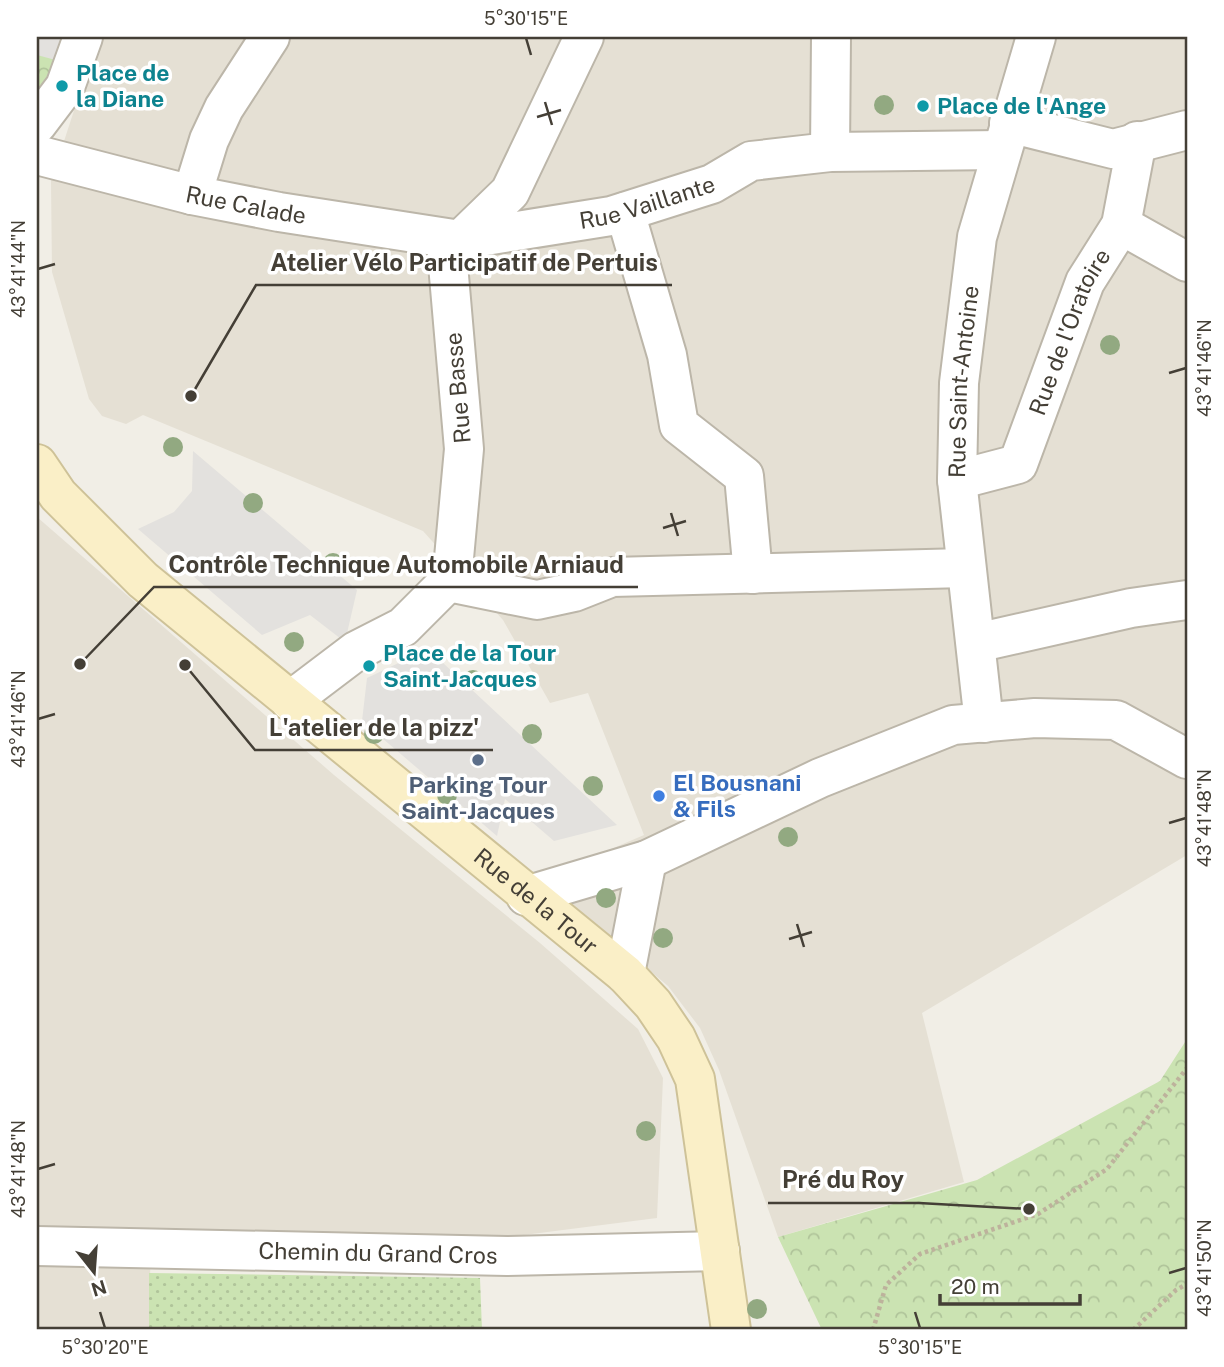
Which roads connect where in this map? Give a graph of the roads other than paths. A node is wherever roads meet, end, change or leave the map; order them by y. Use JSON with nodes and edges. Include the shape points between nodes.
{"nodes":[{"id":1,"x":83,"y":37,"type":"edge"},
{"id":2,"x":270,"y":37,"type":"edge"},
{"id":3,"x":584,"y":37,"type":"edge"},
{"id":4,"x":831,"y":37,"type":"edge"},
{"id":5,"x":1036,"y":37,"type":"edge"},
{"id":6,"x":37,"y":124,"type":"edge"},
{"id":7,"x":1187,"y":130,"type":"edge"},
{"id":8,"x":1005,"y":137,"type":"junction"},
{"id":9,"x":1137,"y":141,"type":"junction"},
{"id":10,"x":830,"y":152,"type":"junction"},
{"id":11,"x":37,"y":155,"type":"edge"},
{"id":12,"x":192,"y":195,"type":"junction"},
{"id":13,"x":625,"y":212,"type":"junction"},
{"id":14,"x":1121,"y":225,"type":"junction"},
{"id":15,"x":460,"y":240,"type":"junction"},
{"id":16,"x":1187,"y":262,"type":"edge"},
{"id":17,"x":37,"y":464,"type":"edge"},
{"id":18,"x":957,"y":480,"type":"junction"},
{"id":19,"x":965,"y":568,"type":"junction"},
{"id":20,"x":753,"y":574,"type":"junction"},
{"id":21,"x":448,"y":582,"type":"junction"},
{"id":22,"x":1187,"y":600,"type":"edge"},
{"id":23,"x":976,"y":643,"type":"junction"},
{"id":24,"x":290,"y":701,"type":"junction"},
{"id":25,"x":984,"y":723,"type":"junction"},
{"id":26,"x":1187,"y":759,"type":"edge"},
{"id":27,"x":647,"y":860,"type":"junction"},
{"id":28,"x":526,"y":896,"type":"junction"},
{"id":29,"x":625,"y":974,"type":"junction"},
{"id":30,"x":37,"y":1246,"type":"edge"},
{"id":31,"x":720,"y":1251,"type":"junction"},
{"id":32,"x":732,"y":1330,"type":"edge"}],
"edges":[{"from":1,"to":6,"type":"street","via":[[63,76],[65,87]]},
{"from":2,"to":12,"type":"street","via":[[224,108]]},
{"from":3,"to":15,"type":"street","via":[[510,192]]},
{"from":4,"to":10,"type":"street"},
{"from":5,"to":8,"type":"street","name":"Rue Saint-Antoine"},
{"from":7,"to":9,"type":"street","name":"Rue Vaillante"},
{"from":8,"to":9,"type":"street","name":"Rue Vaillante","via":[[1113,149]]},
{"from":8,"to":10,"type":"street","name":"Rue Vaillante"},
{"from":8,"to":18,"type":"street","name":"Rue Saint-Antoine","via":[[977,237],[959,383]]},
{"from":9,"to":14,"type":"street","name":"Rue de l'Oratoire"},
{"from":10,"to":13,"type":"street","name":"Rue Vaillante","via":[[751,161],[712,184]]},
{"from":11,"to":12,"type":"street","name":"Rue Calade"},
{"from":12,"to":15,"type":"street","name":"Rue Calade"},
{"from":13,"to":15,"type":"street","name":"Rue Vaillante"},
{"from":13,"to":20,"type":"street","via":[[667,355],[679,425],[744,476]]},
{"from":14,"to":16,"type":"street"},
{"from":14,"to":18,"type":"street","name":"Rue de l'Oratoire","via":[[1084,282],[1018,464]]},
{"from":15,"to":21,"type":"street","name":"Rue Basse","via":[[447,253],[464,449]]},
{"from":17,"to":24,"type":"street","name":"Rue de la Tour","via":[[58,495],[143,580]]},
{"from":18,"to":19,"type":"street","name":"Rue Saint-Antoine"},
{"from":19,"to":20,"type":"street"},
{"from":19,"to":23,"type":"street","name":"Rue Saint-Antoine"},
{"from":20,"to":21,"type":"street","via":[[612,578],[537,600]]},
{"from":21,"to":24,"type":"street","via":[[403,627],[356,651]]},
{"from":22,"to":23,"type":"street"},
{"from":23,"to":25,"type":"street","name":"Rue Saint-Antoine"},
{"from":24,"to":28,"type":"street","name":"Rue de la Tour"},
{"from":25,"to":26,"type":"street","via":[[1035,718],[1116,720]]},
{"from":25,"to":27,"type":"street","via":[[953,725],[820,778]]},
{"from":27,"to":28,"type":"street"},
{"from":27,"to":29,"type":"street"},
{"from":28,"to":29,"type":"street","name":"Rue de la Tour"},
{"from":29,"to":31,"type":"street","name":"Rue de la Tour","via":[[676,1038],[695,1079]]},
{"from":30,"to":31,"type":"street","name":"Chemin du Grand Cros","via":[[507,1256]]},
{"from":31,"to":32,"type":"street","name":"Rue de la Tour"}]}
